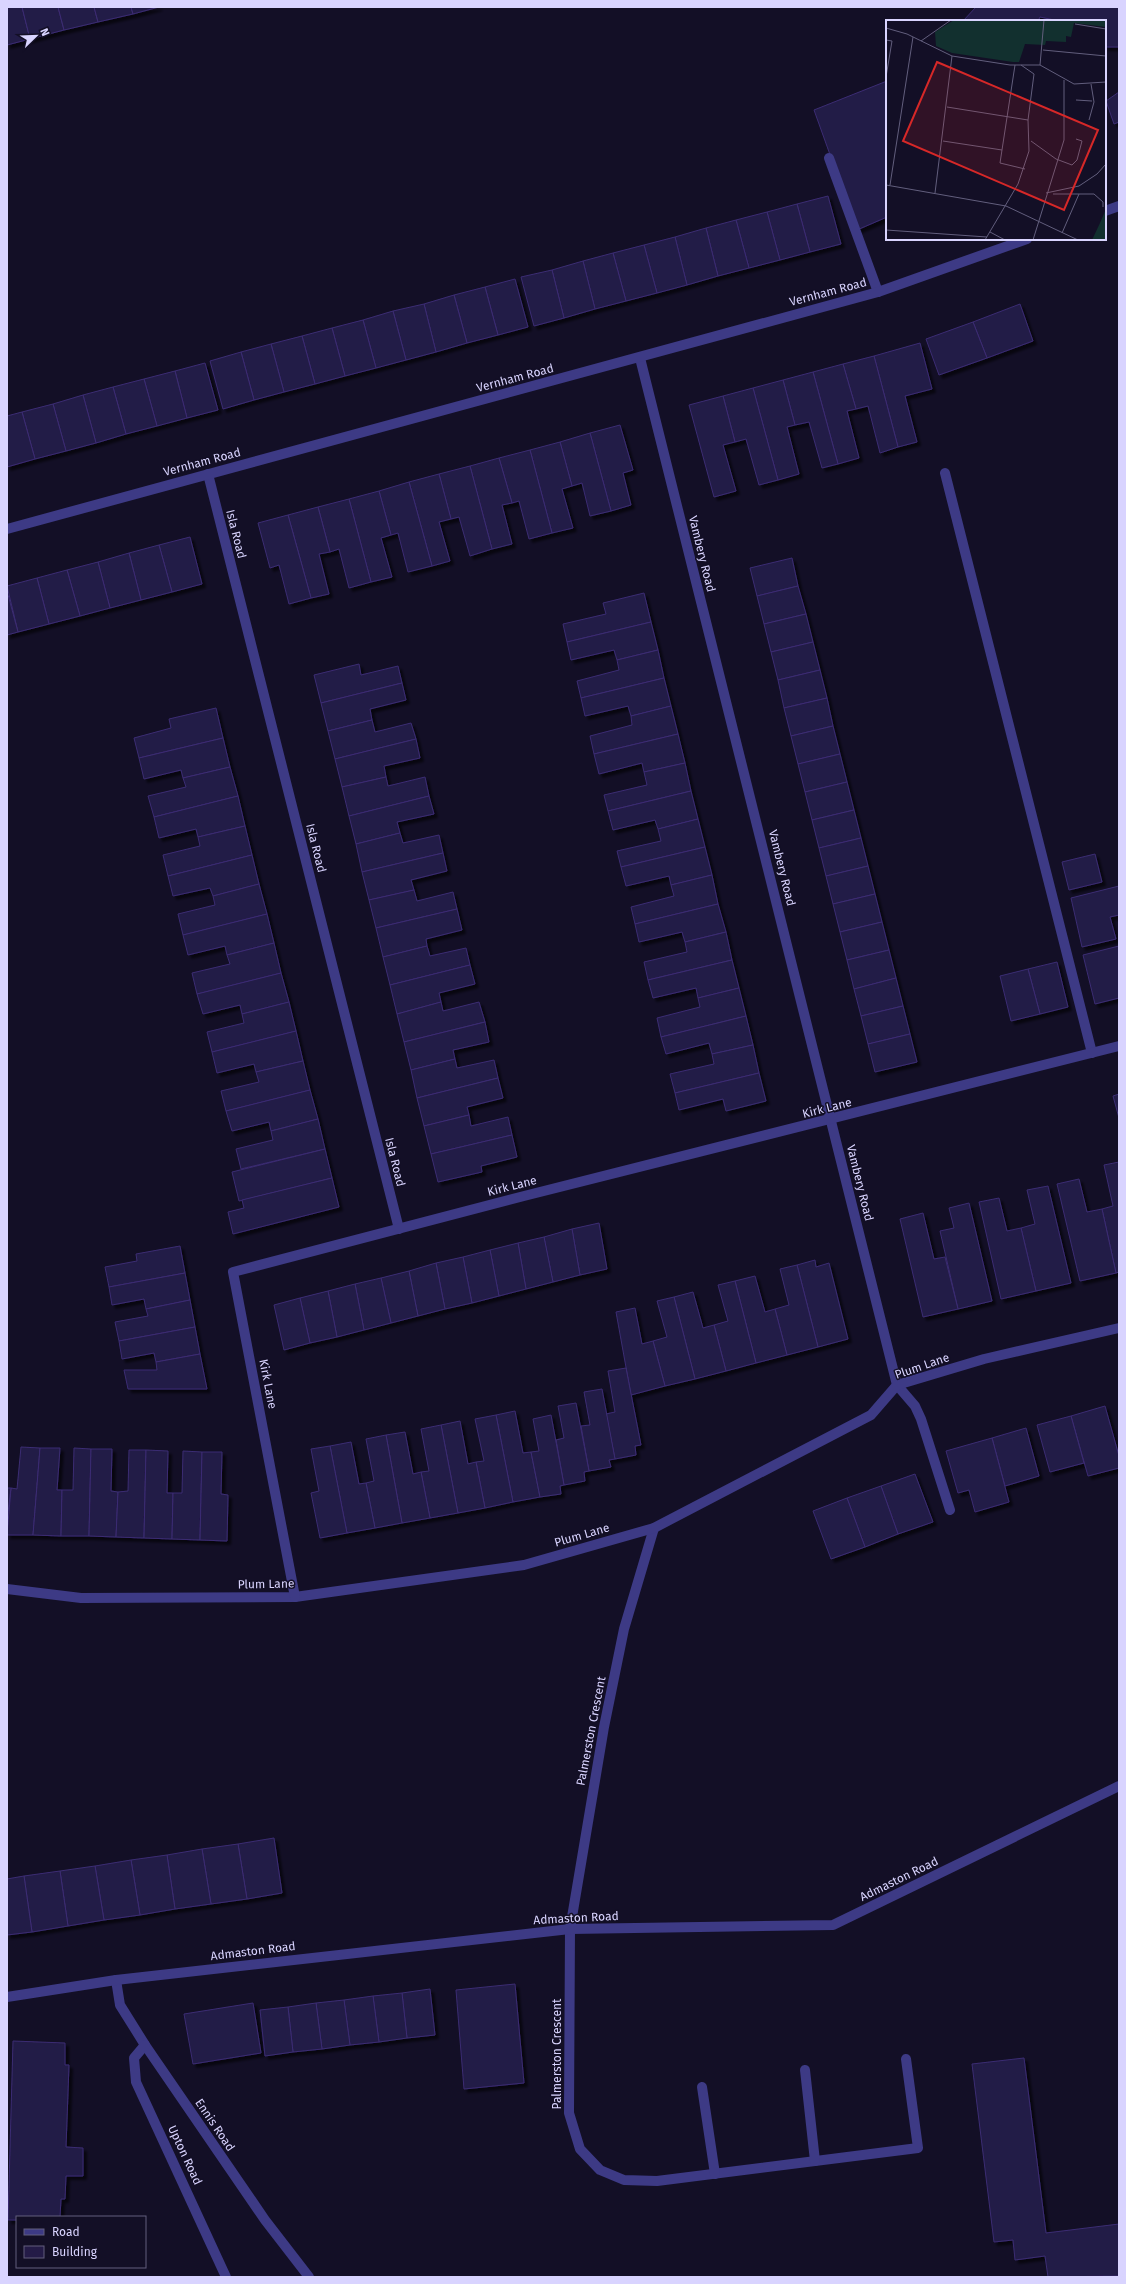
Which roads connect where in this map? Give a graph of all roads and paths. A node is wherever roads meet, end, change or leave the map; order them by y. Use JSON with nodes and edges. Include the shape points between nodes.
{"nodes":[{"id":1,"x":829,"y":158,"type":"dead end"},
{"id":2,"x":1119,"y":206,"type":"edge"},
{"id":3,"x":1106,"y":211,"type":"edge"},
{"id":4,"x":1024,"y":240,"type":"edge"},
{"id":5,"x":878,"y":292,"type":"junction"},
{"id":6,"x":640,"y":358,"type":"junction"},
{"id":7,"x":945,"y":473,"type":"dead end"},
{"id":8,"x":208,"y":474,"type":"junction"},
{"id":9,"x":7,"y":529,"type":"edge"},
{"id":10,"x":1119,"y":1046,"type":"edge"},
{"id":11,"x":1092,"y":1053,"type":"junction"},
{"id":12,"x":831,"y":1120,"type":"junction"},
{"id":13,"x":399,"y":1229,"type":"junction"},
{"id":14,"x":1119,"y":1328,"type":"edge"},
{"id":15,"x":897,"y":1386,"type":"junction"},
{"id":16,"x":950,"y":1510,"type":"dead end"},
{"id":17,"x":654,"y":1528,"type":"junction"},
{"id":18,"x":7,"y":1589,"type":"edge"},
{"id":19,"x":295,"y":1597,"type":"junction"},
{"id":20,"x":1119,"y":1786,"type":"edge"},
{"id":21,"x":570,"y":1929,"type":"junction"},
{"id":22,"x":116,"y":1980,"type":"junction"},
{"id":23,"x":7,"y":1997,"type":"edge"},
{"id":24,"x":145,"y":2045,"type":"junction"},
{"id":25,"x":906,"y":2059,"type":"dead end"},
{"id":26,"x":805,"y":2070,"type":"dead end"},
{"id":27,"x":702,"y":2087,"type":"dead end"},
{"id":28,"x":815,"y":2161,"type":"junction"},
{"id":29,"x":715,"y":2174,"type":"junction"},
{"id":30,"x":226,"y":2277,"type":"edge"},
{"id":31,"x":309,"y":2277,"type":"edge"}],
"edges":[{"from":1,"to":5,"type":"street"},
{"from":2,"to":3,"type":"street"},
{"from":4,"to":5,"type":"street","name":"Vernham Road"},
{"from":5,"to":6,"type":"street","name":"Vernham Road"},
{"from":6,"to":8,"type":"street","name":"Vernham Road"},
{"from":6,"to":12,"type":"street","name":"Vambery Road"},
{"from":7,"to":11,"type":"street"},
{"from":8,"to":9,"type":"street","name":"Vernham Road"},
{"from":8,"to":13,"type":"street","name":"Isla Road"},
{"from":10,"to":11,"type":"street","name":"Kirk Lane"},
{"from":11,"to":12,"type":"street","name":"Kirk Lane"},
{"from":12,"to":13,"type":"street","name":"Kirk Lane"},
{"from":12,"to":15,"type":"street","name":"Vambery Road"},
{"from":13,"to":19,"type":"street","name":"Kirk Lane","via":[[233,1272]]},
{"from":14,"to":15,"type":"street","name":"Plum Lane","via":[[984,1359]]},
{"from":15,"to":16,"type":"street","via":[[915,1406],[921,1419]]},
{"from":15,"to":17,"type":"street","name":"Plum Lane","via":[[870,1415]]},
{"from":17,"to":19,"type":"street","name":"Plum Lane","via":[[524,1565]]},
{"from":17,"to":21,"type":"street","name":"Palmerston Crescent","via":[[624,1629],[604,1728]]},
{"from":18,"to":19,"type":"street","name":"Plum Lane","via":[[81,1598]]},
{"from":20,"to":21,"type":"street","name":"Admaston Road","via":[[833,1925]]},
{"from":21,"to":22,"type":"street","name":"Admaston Road"},
{"from":21,"to":29,"type":"street","name":"Palmerston Crescent","via":[[569,2113],[580,2148],[600,2170],[624,2180],[657,2181]]},
{"from":22,"to":23,"type":"street","name":"Admaston Road"},
{"from":22,"to":24,"type":"street","name":"Ennis Road","via":[[120,2006]]},
{"from":24,"to":30,"type":"street","name":"Upton Road","via":[[134,2058],[136,2082]]},
{"from":24,"to":31,"type":"street","name":"Ennis Road","via":[[265,2220]]},
{"from":25,"to":28,"type":"street","name":"Palmerston Crescent","via":[[918,2148]]},
{"from":26,"to":28,"type":"street"},
{"from":27,"to":29,"type":"street"},
{"from":28,"to":29,"type":"street","name":"Palmerston Crescent"}]}
